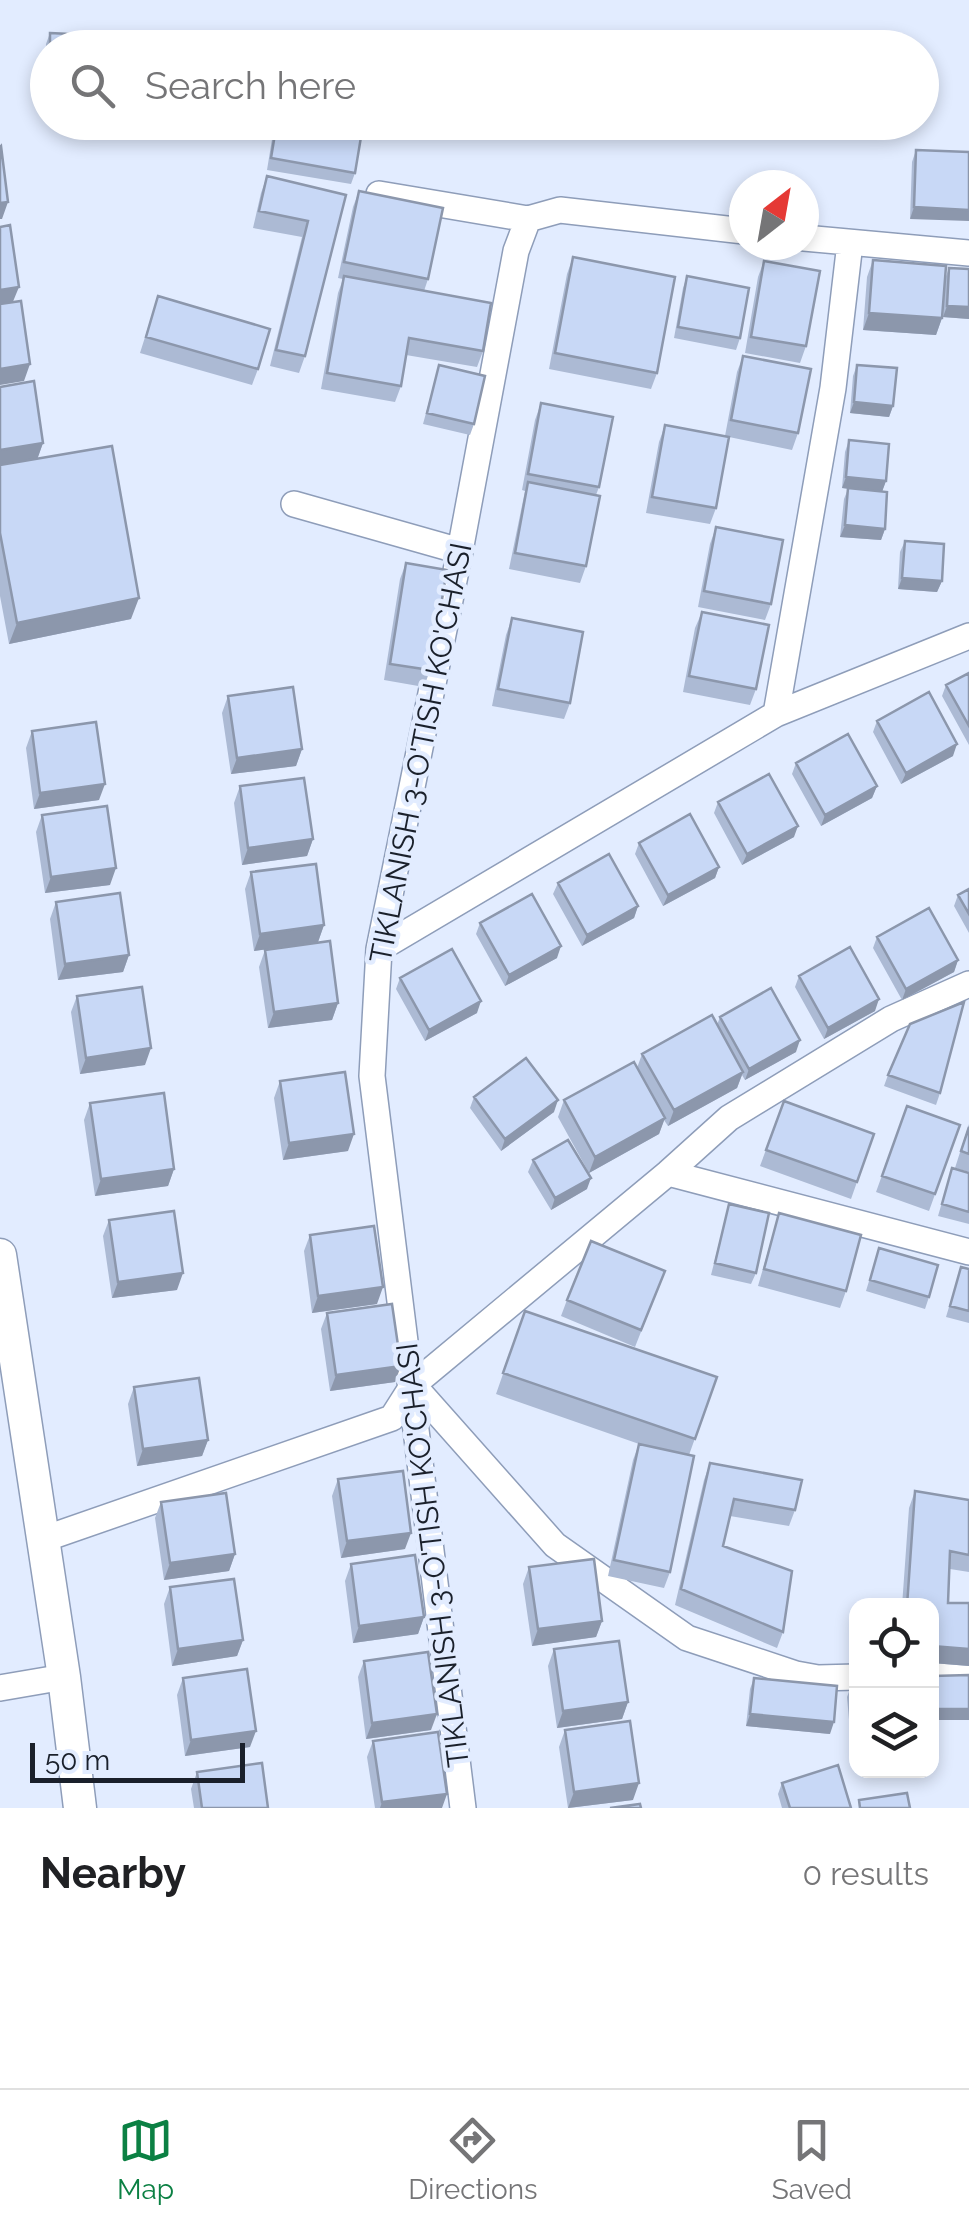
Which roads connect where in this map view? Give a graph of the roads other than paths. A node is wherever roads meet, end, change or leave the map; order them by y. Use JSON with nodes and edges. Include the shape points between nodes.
{"nodes":[{"id":1,"x":379,"y":194,"type":"edge"},
{"id":2,"x":528,"y":219,"type":"junction"},
{"id":3,"x":729,"y":229,"type":"edge"},
{"id":4,"x":819,"y":240,"type":"edge"},
{"id":5,"x":850,"y":243,"type":"junction"},
{"id":6,"x":969,"y":253,"type":"edge"},
{"id":7,"x":294,"y":504,"type":"dead end"},
{"id":8,"x":460,"y":551,"type":"junction"},
{"id":9,"x":969,"y":636,"type":"edge"},
{"id":10,"x":776,"y":714,"type":"junction"},
{"id":11,"x":380,"y":949,"type":"junction"},
{"id":12,"x":969,"y":984,"type":"edge"},
{"id":13,"x":668,"y":1173,"type":"junction"},
{"id":14,"x":969,"y":1252,"type":"edge"},
{"id":15,"x":0,"y":1254,"type":"edge"},
{"id":16,"x":413,"y":1386,"type":"junction"},
{"id":17,"x":44,"y":1539,"type":"junction"},
{"id":18,"x":939,"y":1670,"type":"edge"},
{"id":19,"x":969,"y":1670,"type":"edge"},
{"id":20,"x":64,"y":1677,"type":"junction"},
{"id":21,"x":849,"y":1677,"type":"edge"},
{"id":22,"x":0,"y":1688,"type":"edge"},
{"id":23,"x":80,"y":1808,"type":"edge"},
{"id":24,"x":463,"y":1808,"type":"edge"}],
"edges":[{"from":1,"to":2,"type":"street"},
{"from":2,"to":3,"type":"street","via":[[560,210]]},
{"from":2,"to":8,"type":"street","name":"TIKLANISH 3-O'TISH KO'CHASI","via":[[516,251]]},
{"from":4,"to":5,"type":"street"},
{"from":5,"to":6,"type":"street"},
{"from":5,"to":10,"type":"street","via":[[833,388]]},
{"from":7,"to":8,"type":"street"},
{"from":8,"to":11,"type":"street","name":"TIKLANISH 3-O'TISH KO'CHASI"},
{"from":9,"to":10,"type":"street"},
{"from":10,"to":11,"type":"street"},
{"from":11,"to":16,"type":"street","name":"TIKLANISH 3-O'TISH KO'CHASI","via":[[372,1076]]},
{"from":12,"to":13,"type":"street","via":[[891,1019],[729,1118]]},
{"from":13,"to":14,"type":"street"},
{"from":13,"to":16,"type":"street"},
{"from":15,"to":17,"type":"street"},
{"from":16,"to":17,"type":"street","via":[[392,1418]]},
{"from":16,"to":21,"type":"street","via":[[555,1546],[687,1638],[796,1674]]},
{"from":16,"to":24,"type":"street","name":"TIKLANISH 3-O'TISH KO'CHASI"},
{"from":17,"to":20,"type":"street"},
{"from":18,"to":19,"type":"street"},
{"from":20,"to":22,"type":"street"},
{"from":20,"to":23,"type":"street"}]}
